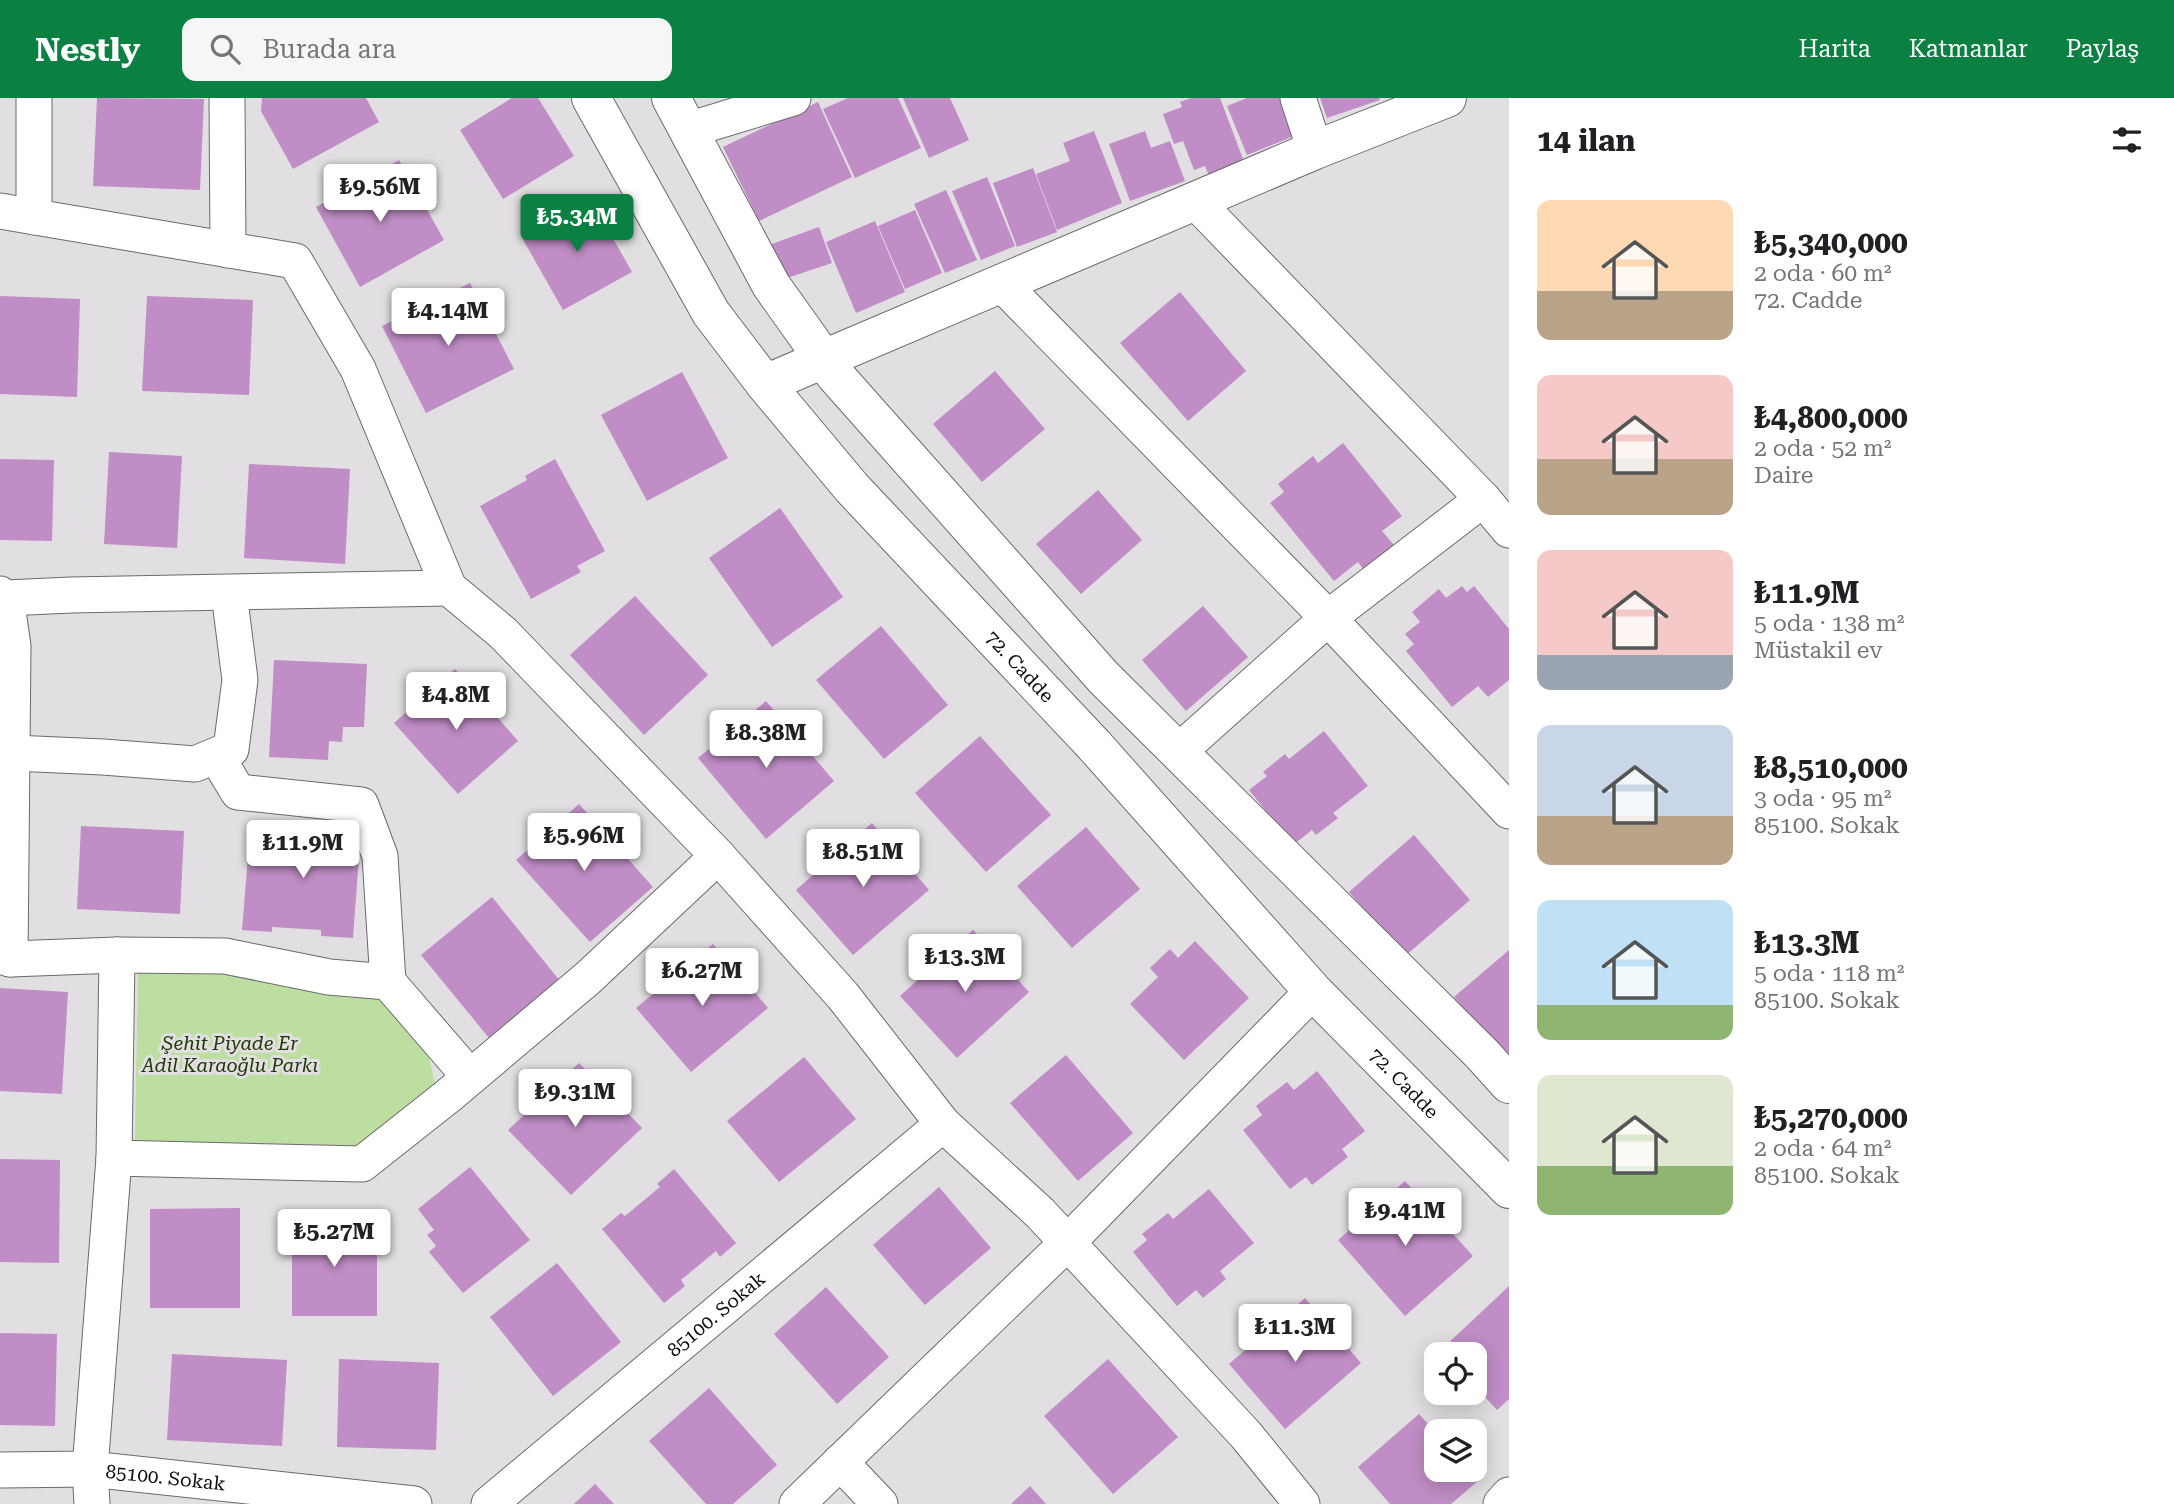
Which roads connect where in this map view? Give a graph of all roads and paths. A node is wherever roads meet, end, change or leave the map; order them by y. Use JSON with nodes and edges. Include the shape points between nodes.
{"nodes":[{"id":1,"x":34,"y":98,"type":"edge"},
{"id":2,"x":227,"y":98,"type":"edge"},
{"id":3,"x":591,"y":98,"type":"edge"},
{"id":4,"x":793,"y":98,"type":"edge"},
{"id":5,"x":1298,"y":98,"type":"edge"},
{"id":6,"x":1447,"y":98,"type":"edge"},
{"id":7,"x":679,"y":114,"type":"edge"},
{"id":8,"x":1315,"y":150,"type":"junction"},
{"id":9,"x":1195,"y":201,"type":"junction"},
{"id":10,"x":0,"y":211,"type":"edge"},
{"id":11,"x":34,"y":217,"type":"junction"},
{"id":12,"x":228,"y":250,"type":"junction"},
{"id":13,"x":1002,"y":284,"type":"junction"},
{"id":14,"x":824,"y":359,"type":"junction"},
{"id":15,"x":765,"y":384,"type":"junction"},
{"id":16,"x":1483,"y":499,"type":"junction"},
{"id":17,"x":1509,"y":530,"type":"edge"},
{"id":18,"x":449,"y":589,"type":"junction"},
{"id":19,"x":229,"y":593,"type":"junction"},
{"id":20,"x":3,"y":596,"type":"edge"},
{"id":21,"x":1328,"y":618,"type":"junction"},
{"id":22,"x":1178,"y":752,"type":"junction"},
{"id":23,"x":13,"y":753,"type":"junction"},
{"id":24,"x":216,"y":757,"type":"junction"},
{"id":25,"x":1509,"y":811,"type":"edge"},
{"id":26,"x":718,"y":856,"type":"junction"},
{"id":27,"x":117,"y":955,"type":"junction"},
{"id":28,"x":5,"y":958,"type":"edge"},
{"id":29,"x":388,"y":982,"type":"junction"},
{"id":30,"x":1313,"y":990,"type":"junction"},
{"id":31,"x":470,"y":1077,"type":"junction"},
{"id":32,"x":1509,"y":1084,"type":"edge"},
{"id":33,"x":943,"y":1124,"type":"junction"},
{"id":34,"x":114,"y":1158,"type":"junction"},
{"id":35,"x":1509,"y":1189,"type":"edge"},
{"id":36,"x":1067,"y":1243,"type":"junction"},
{"id":37,"x":840,"y":1462,"type":"junction"},
{"id":38,"x":90,"y":1469,"type":"junction"},
{"id":39,"x":0,"y":1470,"type":"edge"},
{"id":40,"x":1509,"y":1495,"type":"edge"},
{"id":41,"x":92,"y":1504,"type":"edge"},
{"id":42,"x":414,"y":1504,"type":"edge"},
{"id":43,"x":489,"y":1504,"type":"edge"},
{"id":44,"x":797,"y":1504,"type":"edge"},
{"id":45,"x":880,"y":1504,"type":"edge"},
{"id":46,"x":1302,"y":1504,"type":"edge"},
{"id":47,"x":1501,"y":1504,"type":"edge"}],
"edges":[{"from":1,"to":11,"type":"street"},
{"from":2,"to":12,"type":"street"},
{"from":3,"to":15,"type":"main road","name":"72. Cadde","via":[[711,313]]},
{"from":4,"to":7,"type":"street"},
{"from":5,"to":8,"type":"street"},
{"from":6,"to":8,"type":"main road"},
{"from":7,"to":14,"type":"main road","via":[[771,285]]},
{"from":8,"to":9,"type":"main road"},
{"from":9,"to":13,"type":"main road"},
{"from":9,"to":16,"type":"street"},
{"from":10,"to":11,"type":"street"},
{"from":11,"to":12,"type":"street"},
{"from":12,"to":18,"type":"street","via":[[295,261],[358,369]]},
{"from":13,"to":14,"type":"main road"},
{"from":13,"to":21,"type":"street"},
{"from":14,"to":15,"type":"main road"},
{"from":14,"to":22,"type":"main road","via":[[1103,677]]},
{"from":15,"to":30,"type":"main road","name":"72. Cadde","via":[[852,488],[1094,745]]},
{"from":16,"to":17,"type":"street"},
{"from":16,"to":21,"type":"street"},
{"from":18,"to":19,"type":"street"},
{"from":18,"to":26,"type":"street","via":[[503,633]]},
{"from":19,"to":20,"type":"street"},
{"from":19,"to":24,"type":"street","via":[[240,680],[231,749]]},
{"from":20,"to":23,"type":"street","via":[[13,646]]},
{"from":21,"to":22,"type":"street"},
{"from":21,"to":25,"type":"street"},
{"from":22,"to":32,"type":"main road"},
{"from":23,"to":24,"type":"street","via":[[195,764]]},
{"from":23,"to":28,"type":"street"},
{"from":24,"to":29,"type":"street","via":[[238,792],[361,805],[380,856]]},
{"from":26,"to":31,"type":"street","via":[[588,978]]},
{"from":26,"to":33,"type":"street","via":[[843,996]]},
{"from":27,"to":28,"type":"street"},
{"from":27,"to":29,"type":"street","via":[[225,956],[330,977]]},
{"from":27,"to":34,"type":"street"},
{"from":29,"to":31,"type":"street"},
{"from":30,"to":35,"type":"main road","name":"72. Cadde"},
{"from":30,"to":36,"type":"street"},
{"from":31,"to":34,"type":"street","via":[[362,1164]]},
{"from":33,"to":36,"type":"street"},
{"from":33,"to":43,"type":"street","name":"85100. Sokak"},
{"from":34,"to":38,"type":"street"},
{"from":36,"to":37,"type":"street"},
{"from":36,"to":46,"type":"street","via":[[1246,1435]]},
{"from":37,"to":44,"type":"street"},
{"from":37,"to":45,"type":"street"},
{"from":38,"to":39,"type":"street","name":"85100. Sokak"},
{"from":38,"to":41,"type":"street"},
{"from":38,"to":42,"type":"street","name":"85100. Sokak"},
{"from":40,"to":47,"type":"street"}]}
